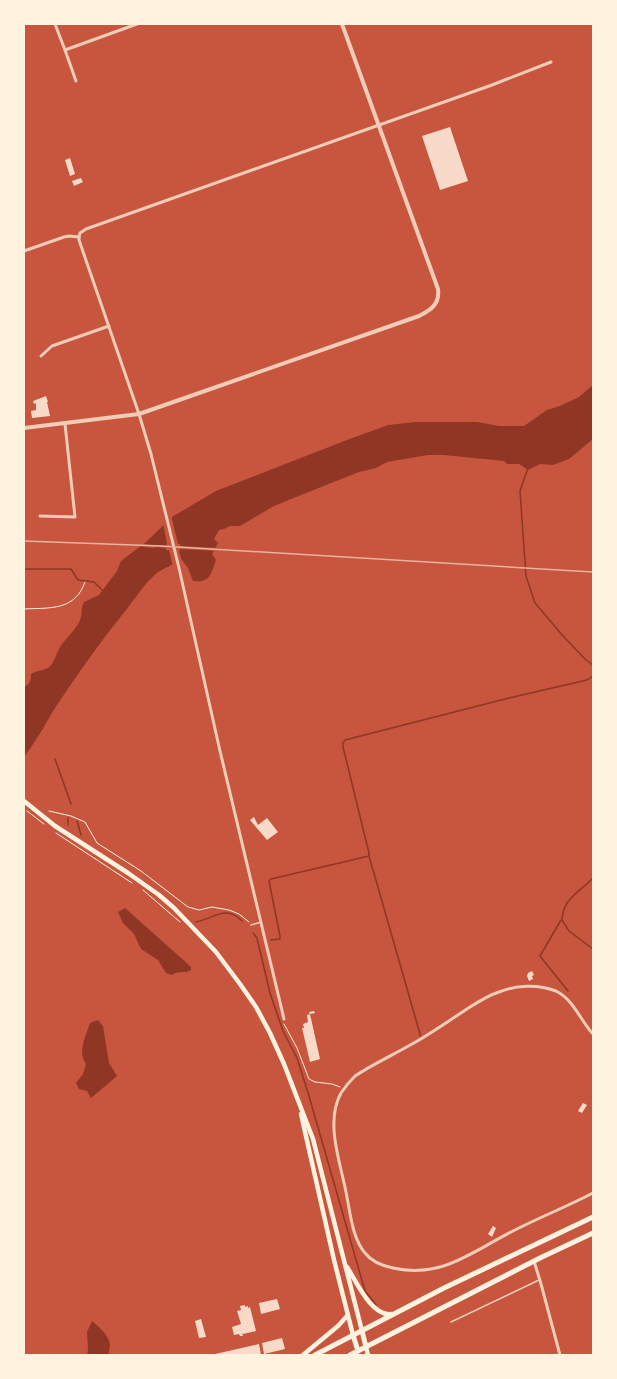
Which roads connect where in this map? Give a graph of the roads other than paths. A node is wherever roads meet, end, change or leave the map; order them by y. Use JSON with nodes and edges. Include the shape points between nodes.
{"nodes":[{"id":1,"x":56,"y":24,"type":"edge"},
{"id":2,"x":137,"y":24,"type":"edge"},
{"id":3,"x":342,"y":24,"type":"edge"},
{"id":4,"x":65,"y":50,"type":"junction"},
{"id":5,"x":551,"y":62,"type":"dead end"},
{"id":6,"x":76,"y":81,"type":"dead end"},
{"id":7,"x":378,"y":125,"type":"junction"},
{"id":8,"x":79,"y":237,"type":"junction"},
{"id":9,"x":24,"y":251,"type":"edge"},
{"id":10,"x":109,"y":326,"type":"junction"},
{"id":11,"x":41,"y":356,"type":"dead end"},
{"id":12,"x":140,"y":414,"type":"junction"},
{"id":13,"x":65,"y":424,"type":"junction"},
{"id":14,"x":24,"y":428,"type":"edge"},
{"id":15,"x":40,"y":516,"type":"dead end"},
{"id":16,"x":24,"y":801,"type":"edge"},
{"id":17,"x":260,"y":922,"type":"junction"},
{"id":18,"x":251,"y":925,"type":"road end"},
{"id":19,"x":284,"y":1019,"type":"road end"},
{"id":20,"x":593,"y":1034,"type":"edge"},
{"id":21,"x":298,"y":1103,"type":"junction"},
{"id":22,"x":593,"y":1193,"type":"edge"},
{"id":23,"x":593,"y":1217,"type":"edge"},
{"id":24,"x":593,"y":1233,"type":"edge"},
{"id":25,"x":534,"y":1261,"type":"junction"},
{"id":26,"x":344,"y":1262,"type":"junction"},
{"id":27,"x":540,"y":1280,"type":"junction"},
{"id":28,"x":393,"y":1314,"type":"junction"},
{"id":29,"x":348,"y":1315,"type":"junction"},
{"id":30,"x":451,"y":1322,"type":"dead end"},
{"id":31,"x":362,"y":1330,"type":"junction"},
{"id":32,"x":353,"y":1335,"type":"junction"},
{"id":33,"x":366,"y":1347,"type":"junction"},
{"id":34,"x":358,"y":1353,"type":"edge"},
{"id":35,"x":303,"y":1355,"type":"edge"},
{"id":36,"x":315,"y":1355,"type":"edge"},
{"id":37,"x":350,"y":1355,"type":"edge"},
{"id":38,"x":368,"y":1355,"type":"edge"},
{"id":39,"x":560,"y":1355,"type":"edge"}],
"edges":[{"from":1,"to":4,"type":"street"},
{"from":2,"to":4,"type":"street"},
{"from":3,"to":7,"type":"street"},
{"from":4,"to":6,"type":"street"},
{"from":5,"to":7,"type":"street"},
{"from":7,"to":8,"type":"street","via":[[86,229]]},
{"from":7,"to":12,"type":"street","via":[[438,289],[435,305],[419,316]]},
{"from":8,"to":9,"type":"street","via":[[64,237]]},
{"from":8,"to":10,"type":"street"},
{"from":10,"to":11,"type":"street","via":[[52,346]]},
{"from":10,"to":12,"type":"street"},
{"from":12,"to":13,"type":"street"},
{"from":12,"to":17,"type":"street","via":[[179,568]]},
{"from":13,"to":14,"type":"street"},
{"from":13,"to":15,"type":"street","via":[[75,517]]},
{"from":16,"to":21,"type":"main road","via":[[67,835],[145,884],[174,908],[202,937],[256,1007],[284,1064]]},
{"from":17,"to":18,"type":"lane"},
{"from":17,"to":19,"type":"street"},
{"from":20,"to":22,"type":"street","via":[[575,1007],[556,991],[528,986],[498,992],[352,1079],[344,1088],[334,1118],[358,1243],[372,1260],[387,1267],[424,1271],[448,1265]]},
{"from":21,"to":26,"type":"main road","via":[[315,1148]]},
{"from":21,"to":29,"type":"main road"},
{"from":23,"to":28,"type":"main road"},
{"from":24,"to":25,"type":"main road"},
{"from":25,"to":27,"type":"street"},
{"from":25,"to":33,"type":"main road"},
{"from":26,"to":28,"type":"main road","via":[[374,1308],[384,1314]]},
{"from":26,"to":31,"type":"main road"},
{"from":27,"to":30,"type":"lane"},
{"from":27,"to":39,"type":"street"},
{"from":28,"to":31,"type":"main road"},
{"from":29,"to":32,"type":"main road"},
{"from":29,"to":35,"type":"main road"},
{"from":31,"to":32,"type":"main road"},
{"from":31,"to":33,"type":"main road"},
{"from":32,"to":34,"type":"main road"},
{"from":32,"to":36,"type":"main road"},
{"from":33,"to":34,"type":"main road"},
{"from":33,"to":38,"type":"main road"},
{"from":34,"to":37,"type":"main road"}]}
